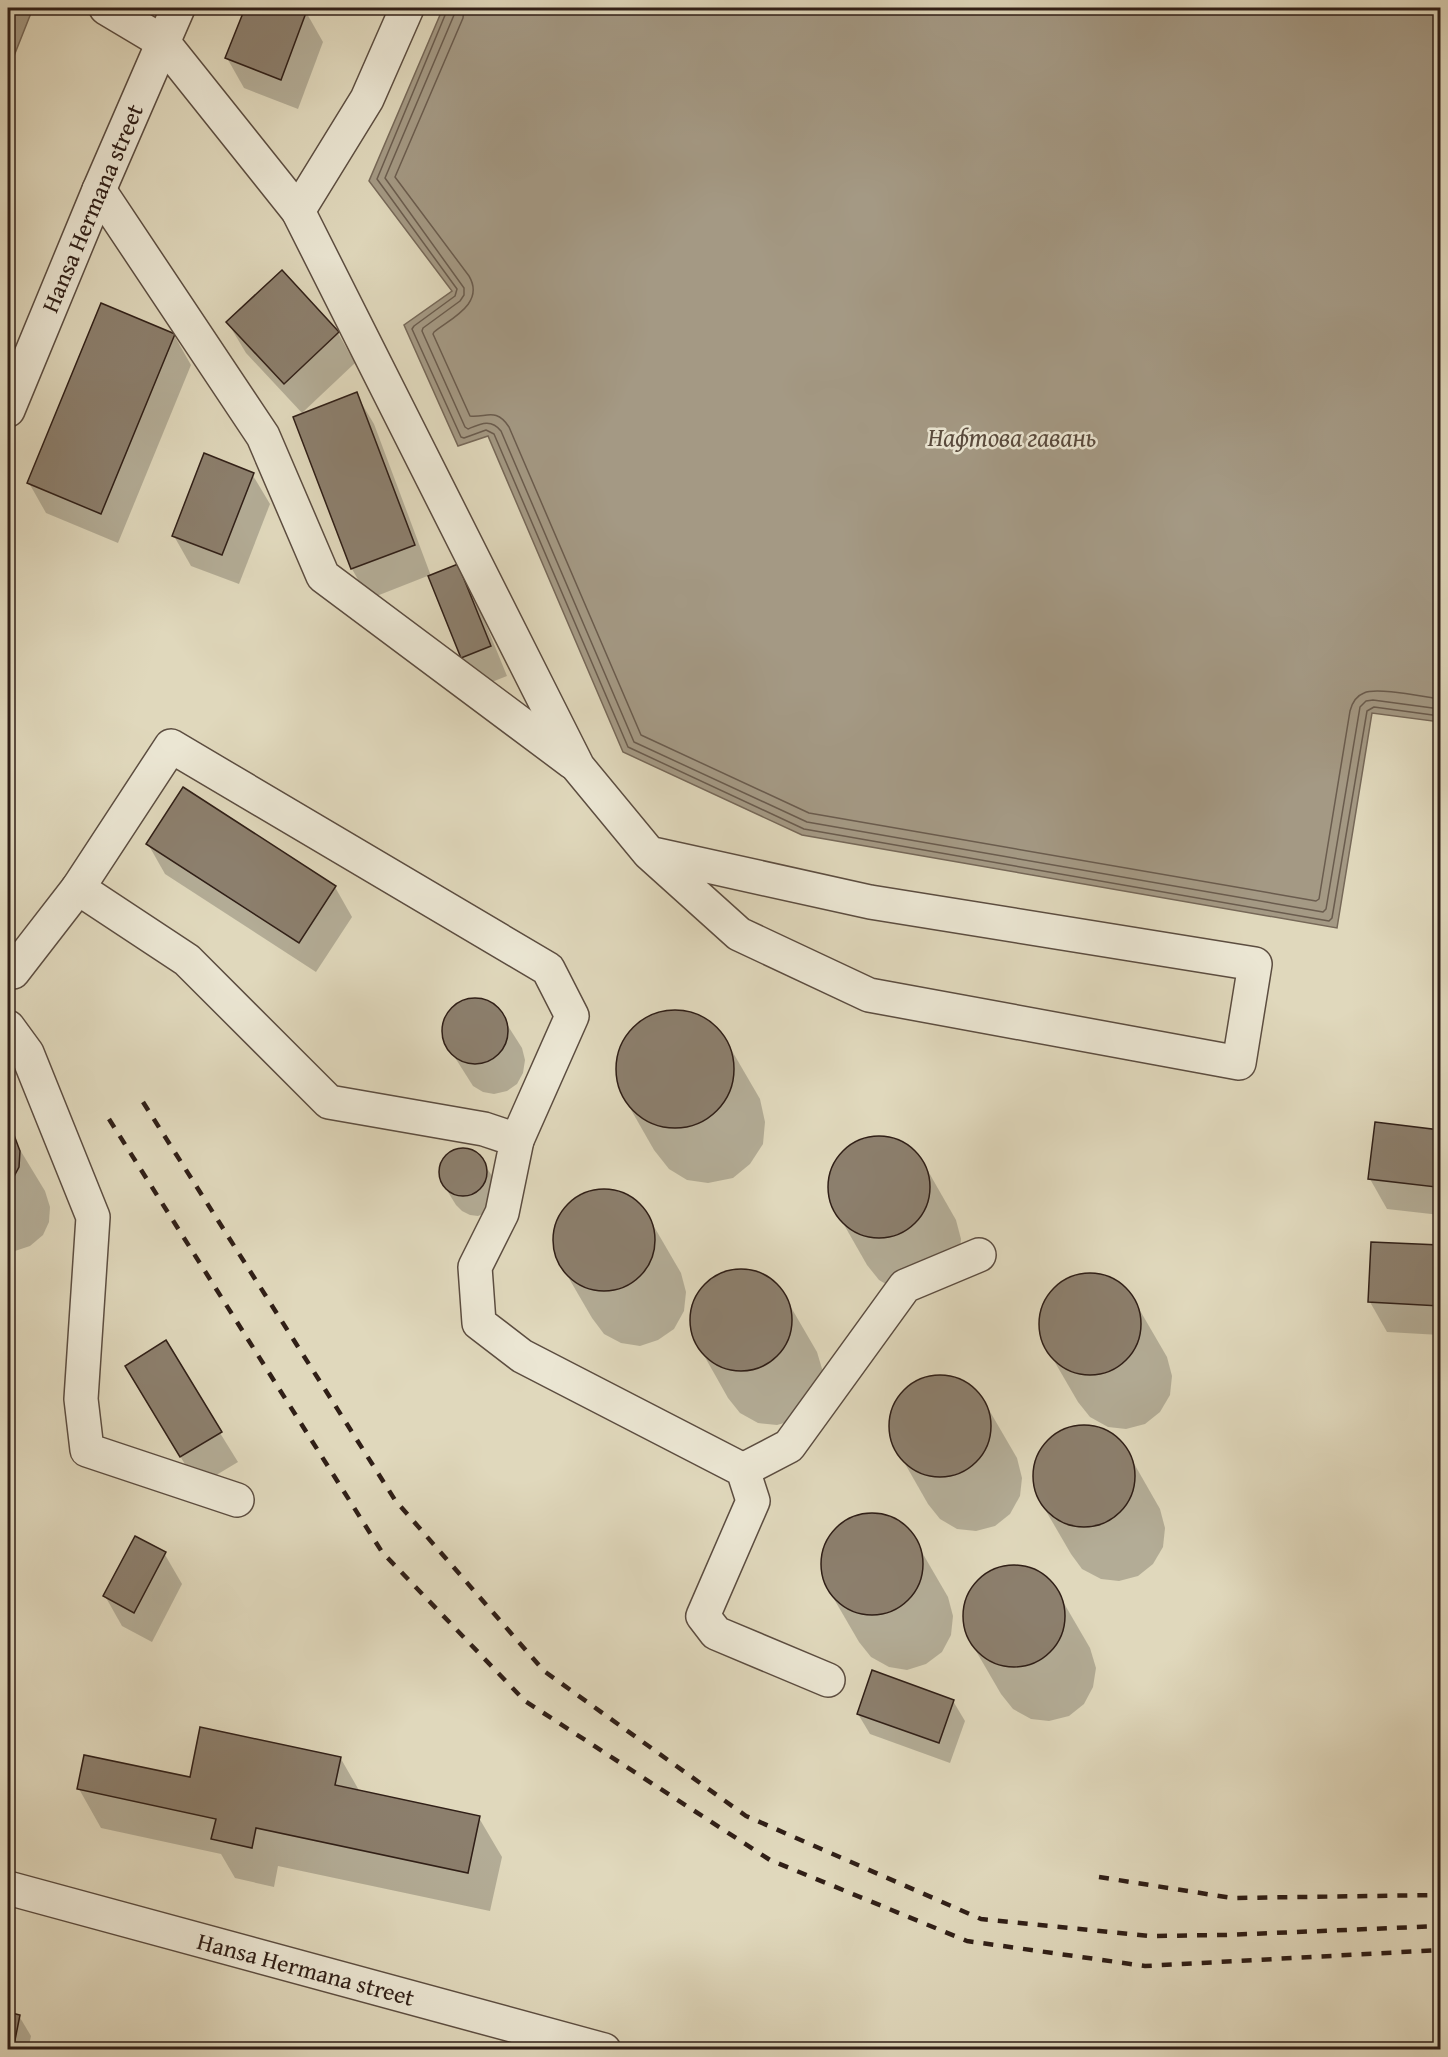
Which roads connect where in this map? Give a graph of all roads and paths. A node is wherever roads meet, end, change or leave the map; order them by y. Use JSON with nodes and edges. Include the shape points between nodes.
{"nodes":[{"id":1,"x":106,"y":8,"type":"edge"},
{"id":2,"x":178,"y":8,"type":"edge"},
{"id":3,"x":407,"y":8,"type":"edge"},
{"id":4,"x":163,"y":42,"type":"junction"},
{"id":5,"x":99,"y":190,"type":"junction"},
{"id":6,"x":298,"y":211,"type":"junction"},
{"id":7,"x":8,"y":410,"type":"edge"},
{"id":8,"x":578,"y":767,"type":"junction"},
{"id":9,"x":649,"y":853,"type":"junction"},
{"id":10,"x":78,"y":888,"type":"junction"},
{"id":11,"x":8,"y":972,"type":"edge"},
{"id":12,"x":8,"y":1027,"type":"edge"},
{"id":13,"x":517,"y":1140,"type":"junction"},
{"id":14,"x":979,"y":1255,"type":"dead end"},
{"id":15,"x":743,"y":1470,"type":"junction"},
{"id":16,"x":237,"y":1500,"type":"dead end"},
{"id":17,"x":828,"y":1680,"type":"dead end"},
{"id":18,"x":8,"y":1888,"type":"edge"},
{"id":19,"x":604,"y":2049,"type":"edge"}],
"edges":[{"from":1,"to":4,"type":"lane"},
{"from":2,"to":4,"type":"lane","name":"Hansa Hermana street"},
{"from":3,"to":6,"type":"lane","via":[[367,99]]},
{"from":4,"to":5,"type":"lane","name":"Hansa Hermana street"},
{"from":4,"to":6,"type":"lane"},
{"from":5,"to":7,"type":"lane","name":"Hansa Hermana street"},
{"from":5,"to":8,"type":"lane","via":[[263,436],[323,576]]},
{"from":6,"to":8,"type":"lane"},
{"from":8,"to":9,"type":"lane"},
{"from":9,"to":9,"type":"lane","via":[[870,902],[1255,964],[1239,1063],[869,995],[738,934]]},
{"from":10,"to":11,"type":"lane","via":[[13,972]]},
{"from":10,"to":13,"type":"lane","via":[[187,960],[329,1102],[484,1128]]},
{"from":10,"to":13,"type":"lane","via":[[171,746],[548,969],[572,1016]]},
{"from":12,"to":16,"type":"lane","via":[[27,1053],[93,1217],[81,1399],[87,1450]]},
{"from":13,"to":15,"type":"lane","via":[[502,1213],[475,1267],[479,1323],[522,1356]]},
{"from":14,"to":15,"type":"lane","via":[[905,1286],[789,1446]]},
{"from":15,"to":17,"type":"lane","via":[[753,1501],[703,1616],[716,1633]]},
{"from":18,"to":19,"type":"lane","name":"Hansa Hermana street"}]}
